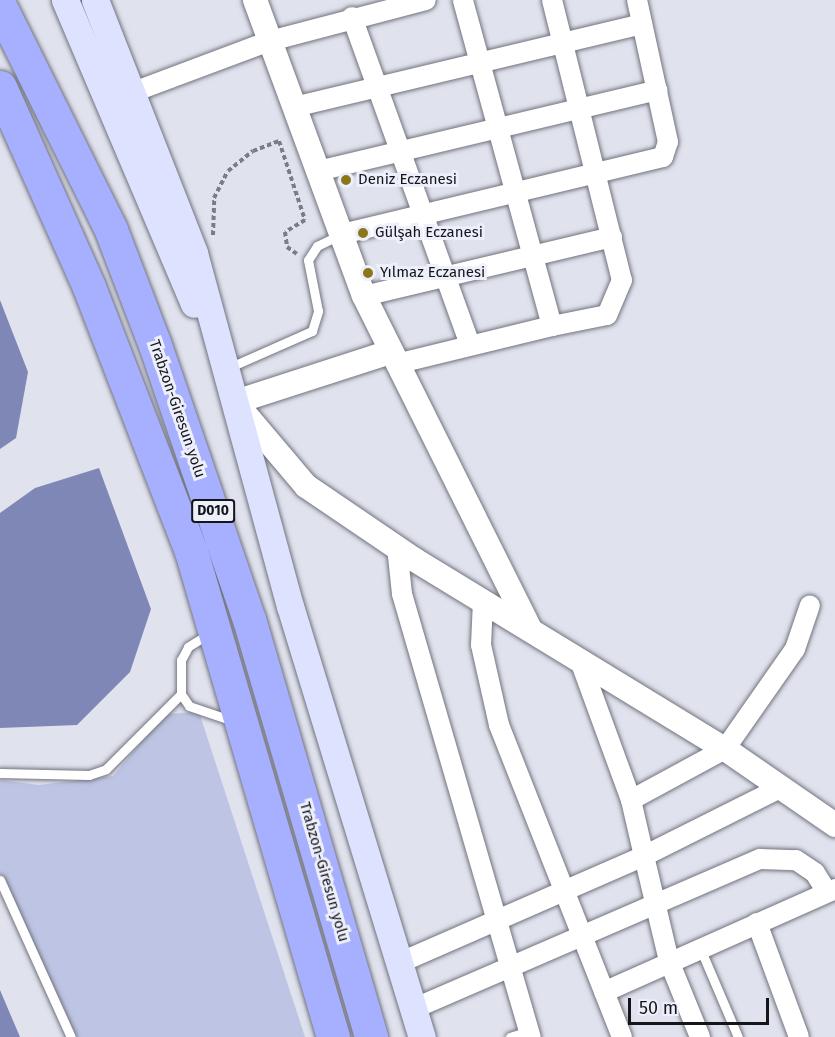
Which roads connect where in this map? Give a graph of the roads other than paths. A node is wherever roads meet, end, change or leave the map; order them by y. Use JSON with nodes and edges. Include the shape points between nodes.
{"nodes":[{"id":1,"x":14,"y":0,"type":"edge"},
{"id":2,"x":65,"y":0,"type":"edge"},
{"id":3,"x":95,"y":0,"type":"edge"},
{"id":4,"x":255,"y":0,"type":"edge"},
{"id":5,"x":426,"y":0,"type":"edge"},
{"id":6,"x":463,"y":0,"type":"edge"},
{"id":7,"x":552,"y":0,"type":"edge"},
{"id":8,"x":637,"y":0,"type":"edge"},
{"id":9,"x":0,"y":6,"type":"edge"},
{"id":10,"x":352,"y":17,"type":"junction"},
{"id":11,"x":642,"y":24,"type":"junction"},
{"id":12,"x":270,"y":41,"type":"junction"},
{"id":13,"x":562,"y":42,"type":"junction"},
{"id":14,"x":480,"y":62,"type":"junction"},
{"id":15,"x":0,"y":87,"type":"edge"},
{"id":16,"x":377,"y":87,"type":"junction"},
{"id":17,"x":657,"y":90,"type":"junction"},
{"id":18,"x":120,"y":97,"type":"junction"},
{"id":19,"x":294,"y":107,"type":"junction"},
{"id":20,"x":579,"y":107,"type":"junction"},
{"id":21,"x":498,"y":126,"type":"junction"},
{"id":22,"x":400,"y":150,"type":"junction"},
{"id":23,"x":318,"y":171,"type":"junction"},
{"id":24,"x":596,"y":175,"type":"junction"},
{"id":25,"x":516,"y":192,"type":"junction"},
{"id":26,"x":423,"y":214,"type":"junction"},
{"id":27,"x":111,"y":230,"type":"junction"},
{"id":28,"x":342,"y":234,"type":"junction"},
{"id":29,"x":612,"y":237,"type":"junction"},
{"id":30,"x":533,"y":253,"type":"junction"},
{"id":31,"x":445,"y":275,"type":"junction"},
{"id":32,"x":364,"y":296,"type":"junction"},
{"id":33,"x":552,"y":326,"type":"junction"},
{"id":34,"x":470,"y":344,"type":"junction"},
{"id":35,"x":393,"y":358,"type":"junction"},
{"id":36,"x":225,"y":369,"type":"junction"},
{"id":37,"x":235,"y":402,"type":"junction"},
{"id":38,"x":397,"y":547,"type":"junction"},
{"id":39,"x":483,"y":601,"type":"junction"},
{"id":40,"x":810,"y":604,"type":"dead end"},
{"id":41,"x":530,"y":629,"type":"junction"},
{"id":42,"x":214,"y":630,"type":"junction"},
{"id":43,"x":580,"y":662,"type":"junction"},
{"id":44,"x":181,"y":694,"type":"junction"},
{"id":45,"x":243,"y":724,"type":"junction"},
{"id":46,"x":725,"y":749,"type":"junction"},
{"id":47,"x":0,"y":773,"type":"edge"},
{"id":48,"x":780,"y":788,"type":"junction"},
{"id":49,"x":631,"y":800,"type":"junction"},
{"id":50,"x":835,"y":825,"type":"edge"},
{"id":51,"x":644,"y":856,"type":"junction"},
{"id":52,"x":0,"y":880,"type":"edge"},
{"id":53,"x":562,"y":888,"type":"junction"},
{"id":54,"x":831,"y":891,"type":"edge"},
{"id":55,"x":657,"y":906,"type":"junction"},
{"id":56,"x":494,"y":920,"type":"junction"},
{"id":57,"x":757,"y":922,"type":"junction"},
{"id":58,"x":583,"y":940,"type":"junction"},
{"id":59,"x":700,"y":948,"type":"junction"},
{"id":60,"x":669,"y":961,"type":"junction"},
{"id":61,"x":399,"y":963,"type":"junction"},
{"id":62,"x":510,"y":972,"type":"junction"},
{"id":63,"x":604,"y":992,"type":"junction"},
{"id":64,"x":413,"y":1009,"type":"junction"},
{"id":65,"x":530,"y":1034,"type":"edge"},
{"id":66,"x":795,"y":1036,"type":"edge"},
{"id":67,"x":71,"y":1037,"type":"edge"},
{"id":68,"x":333,"y":1037,"type":"edge"},
{"id":69,"x":371,"y":1037,"type":"edge"},
{"id":70,"x":422,"y":1037,"type":"edge"},
{"id":71,"x":510,"y":1037,"type":"edge"},
{"id":72,"x":622,"y":1037,"type":"edge"},
{"id":73,"x":700,"y":1037,"type":"edge"},
{"id":74,"x":738,"y":1037,"type":"edge"}],
"edges":[{"from":1,"to":27,"type":"highway","via":[[67,114]]},
{"from":2,"to":18,"type":"main road"},
{"from":3,"to":18,"type":"main road"},
{"from":4,"to":12,"type":"street"},
{"from":5,"to":10,"type":"street"},
{"from":6,"to":14,"type":"street"},
{"from":7,"to":13,"type":"street"},
{"from":8,"to":11,"type":"street"},
{"from":9,"to":27,"type":"highway","name":"Trabzon-Giresun yolu","number":"D010"},
{"from":10,"to":12,"type":"street"},
{"from":10,"to":16,"type":"street"},
{"from":11,"to":13,"type":"street"},
{"from":11,"to":17,"type":"street"},
{"from":12,"to":18,"type":"street"},
{"from":12,"to":19,"type":"street"},
{"from":13,"to":14,"type":"street"},
{"from":13,"to":20,"type":"street"},
{"from":14,"to":16,"type":"street"},
{"from":14,"to":21,"type":"street"},
{"from":15,"to":42,"type":"highway","number":"D010","via":[[131,391]]},
{"from":16,"to":19,"type":"street"},
{"from":16,"to":22,"type":"street"},
{"from":17,"to":20,"type":"street"},
{"from":17,"to":24,"type":"street","via":[[666,153],[658,160]]},
{"from":18,"to":36,"type":"main road","via":[[194,253]]},
{"from":18,"to":37,"type":"main road"},
{"from":19,"to":23,"type":"street"},
{"from":20,"to":21,"type":"street"},
{"from":20,"to":24,"type":"street"},
{"from":21,"to":22,"type":"street"},
{"from":21,"to":25,"type":"street"},
{"from":22,"to":23,"type":"street"},
{"from":22,"to":26,"type":"street"},
{"from":23,"to":28,"type":"street"},
{"from":24,"to":25,"type":"street"},
{"from":24,"to":29,"type":"street"},
{"from":25,"to":26,"type":"street"},
{"from":25,"to":30,"type":"street"},
{"from":26,"to":28,"type":"street"},
{"from":26,"to":31,"type":"street"},
{"from":27,"to":69,"type":"highway","name":"Trabzon-Giresun yolu","number":"D010","via":[[249,619]]},
{"from":28,"to":32,"type":"street"},
{"from":28,"to":36,"type":"lane","via":[[317,246],[308,260],[318,311],[312,331]]},
{"from":29,"to":30,"type":"street"},
{"from":29,"to":33,"type":"street","via":[[622,280],[614,307],[607,315]]},
{"from":30,"to":31,"type":"street"},
{"from":30,"to":33,"type":"street"},
{"from":31,"to":32,"type":"street"},
{"from":31,"to":34,"type":"street"},
{"from":32,"to":35,"type":"street"},
{"from":33,"to":34,"type":"street"},
{"from":34,"to":35,"type":"street"},
{"from":35,"to":37,"type":"street"},
{"from":35,"to":41,"type":"street"},
{"from":36,"to":37,"type":"main road"},
{"from":37,"to":38,"type":"street","via":[[306,486]]},
{"from":37,"to":61,"type":"main road","via":[[290,606]]},
{"from":38,"to":39,"type":"street"},
{"from":38,"to":56,"type":"street","via":[[402,594]]},
{"from":39,"to":41,"type":"street"},
{"from":39,"to":53,"type":"street","via":[[481,645],[491,694]]},
{"from":40,"to":46,"type":"street","via":[[795,649]]},
{"from":41,"to":43,"type":"street"},
{"from":42,"to":44,"type":"lane","via":[[189,647],[181,660]]},
{"from":42,"to":45,"type":"highway","number":"D010"},
{"from":43,"to":46,"type":"street"},
{"from":43,"to":49,"type":"street"},
{"from":44,"to":45,"type":"lane","via":[[189,706]]},
{"from":44,"to":47,"type":"lane","via":[[106,769],[89,775]]},
{"from":45,"to":68,"type":"highway","number":"D010"},
{"from":46,"to":48,"type":"street"},
{"from":46,"to":49,"type":"street"},
{"from":48,"to":50,"type":"street"},
{"from":48,"to":51,"type":"street"},
{"from":49,"to":51,"type":"street"},
{"from":51,"to":53,"type":"street"},
{"from":51,"to":55,"type":"street"},
{"from":52,"to":67,"type":"lane"},
{"from":53,"to":56,"type":"street"},
{"from":53,"to":58,"type":"street"},
{"from":54,"to":55,"type":"street","via":[[806,866],[771,856]]},
{"from":54,"to":57,"type":"street"},
{"from":55,"to":58,"type":"street"},
{"from":55,"to":60,"type":"street"},
{"from":56,"to":61,"type":"street"},
{"from":56,"to":62,"type":"street"},
{"from":57,"to":59,"type":"street"},
{"from":57,"to":66,"type":"street"},
{"from":58,"to":62,"type":"street"},
{"from":58,"to":63,"type":"street"},
{"from":59,"to":60,"type":"street"},
{"from":59,"to":74,"type":"lane"},
{"from":60,"to":63,"type":"street"},
{"from":60,"to":73,"type":"street"},
{"from":61,"to":64,"type":"main road"},
{"from":62,"to":64,"type":"street"},
{"from":62,"to":65,"type":"street"},
{"from":63,"to":72,"type":"street"},
{"from":64,"to":70,"type":"main road"},
{"from":65,"to":71,"type":"lane"}]}
